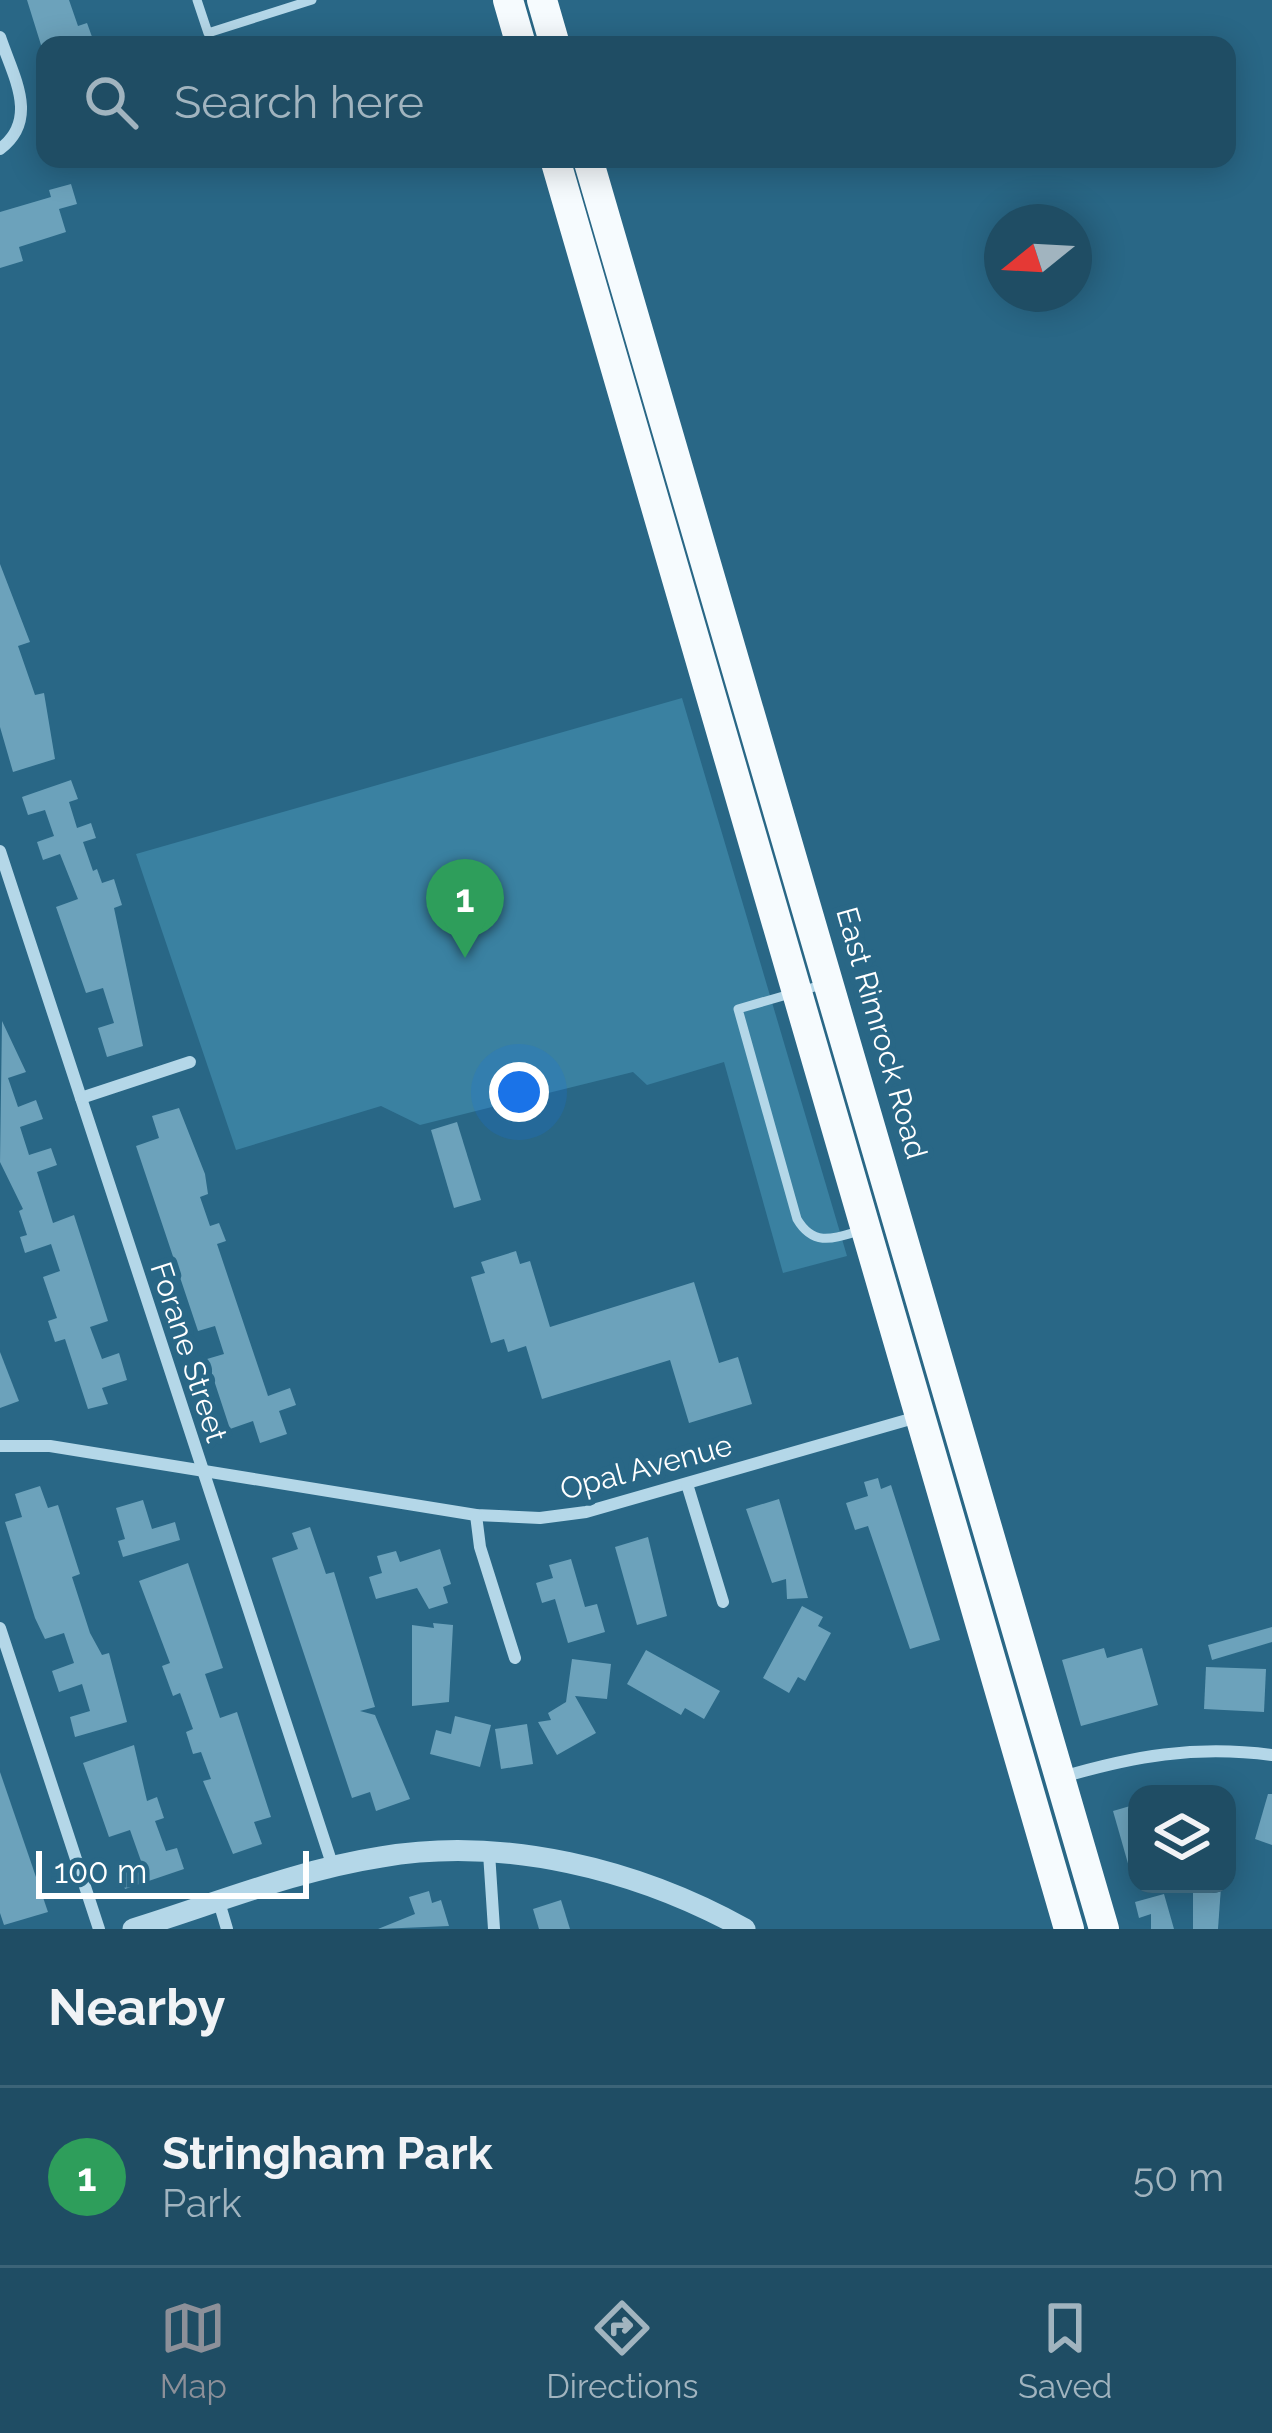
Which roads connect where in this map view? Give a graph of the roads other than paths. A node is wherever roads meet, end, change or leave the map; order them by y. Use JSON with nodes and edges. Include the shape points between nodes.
{"nodes":[{"id":1,"x":197,"y":0,"type":"edge"},
{"id":2,"x":312,"y":0,"type":"edge"},
{"id":3,"x":508,"y":0,"type":"edge"},
{"id":4,"x":542,"y":0,"type":"edge"},
{"id":5,"x":518,"y":36,"type":"edge"},
{"id":6,"x":552,"y":36,"type":"edge"},
{"id":7,"x":0,"y":37,"type":"edge"},
{"id":8,"x":0,"y":149,"type":"edge"},
{"id":9,"x":557,"y":168,"type":"edge"},
{"id":10,"x":591,"y":168,"type":"edge"},
{"id":11,"x":0,"y":851,"type":"edge"},
{"id":12,"x":830,"y":982,"type":"junction"},
{"id":13,"x":796,"y":992,"type":"junction"},
{"id":14,"x":190,"y":1061,"type":"dead end"},
{"id":15,"x":81,"y":1097,"type":"junction"},
{"id":16,"x":865,"y":1229,"type":"junction"},
{"id":17,"x":953,"y":1406,"type":"junction"},
{"id":18,"x":920,"y":1416,"type":"junction"},
{"id":19,"x":0,"y":1446,"type":"edge"},
{"id":20,"x":203,"y":1471,"type":"junction"},
{"id":21,"x":687,"y":1484,"type":"junction"},
{"id":22,"x":476,"y":1515,"type":"junction"},
{"id":23,"x":723,"y":1602,"type":"dead end"},
{"id":24,"x":0,"y":1628,"type":"edge"},
{"id":25,"x":515,"y":1658,"type":"dead end"},
{"id":26,"x":1272,"y":1755,"type":"edge"},
{"id":27,"x":1060,"y":1778,"type":"junction"},
{"id":28,"x":1029,"y":1787,"type":"junction"},
{"id":29,"x":490,"y":1853,"type":"junction"},
{"id":30,"x":333,"y":1867,"type":"junction"},
{"id":31,"x":219,"y":1902,"type":"junction"},
{"id":32,"x":99,"y":1929,"type":"edge"},
{"id":33,"x":133,"y":1929,"type":"edge"},
{"id":34,"x":227,"y":1929,"type":"edge"},
{"id":35,"x":494,"y":1929,"type":"edge"},
{"id":36,"x":745,"y":1929,"type":"edge"},
{"id":37,"x":1069,"y":1929,"type":"edge"},
{"id":38,"x":1104,"y":1929,"type":"edge"}],
"edges":[{"from":1,"to":2,"type":"lane","via":[[208,33]]},
{"from":3,"to":5,"type":"main road"},
{"from":4,"to":6,"type":"main road"},
{"from":7,"to":8,"type":"street","via":[[24,107],[18,132]]},
{"from":9,"to":13,"type":"main road"},
{"from":10,"to":12,"type":"main road","name":"East Rimrock Road"},
{"from":11,"to":15,"type":"street","name":"Forane Street"},
{"from":12,"to":13,"type":"lane"},
{"from":12,"to":17,"type":"main road","name":"East Rimrock Road"},
{"from":13,"to":16,"type":"main road"},
{"from":13,"to":16,"type":"lane","via":[[738,1009],[797,1219],[824,1241]]},
{"from":14,"to":15,"type":"street"},
{"from":15,"to":20,"type":"street","name":"Forane Street"},
{"from":16,"to":18,"type":"main road"},
{"from":17,"to":18,"type":"street","name":"Opal Avenue"},
{"from":17,"to":27,"type":"main road","name":"East Rimrock Road"},
{"from":18,"to":21,"type":"street","name":"Opal Avenue"},
{"from":18,"to":28,"type":"main road"},
{"from":19,"to":20,"type":"street","name":"Opal Avenue","via":[[50,1446]]},
{"from":20,"to":22,"type":"street","name":"Opal Avenue"},
{"from":20,"to":30,"type":"street","name":"Forane Street"},
{"from":21,"to":22,"type":"street","name":"Opal Avenue","via":[[586,1512]]},
{"from":21,"to":23,"type":"street"},
{"from":22,"to":25,"type":"street"},
{"from":24,"to":32,"type":"street"},
{"from":26,"to":27,"type":"street","via":[[1147,1752]]},
{"from":27,"to":28,"type":"street"},
{"from":27,"to":38,"type":"main road","name":"East Rimrock Road"},
{"from":28,"to":37,"type":"main road"},
{"from":29,"to":30,"type":"street","via":[[398,1855]]},
{"from":29,"to":35,"type":"street"},
{"from":29,"to":36,"type":"street","via":[[658,1886]]},
{"from":30,"to":31,"type":"street"},
{"from":31,"to":33,"type":"street"},
{"from":31,"to":34,"type":"street"}]}
